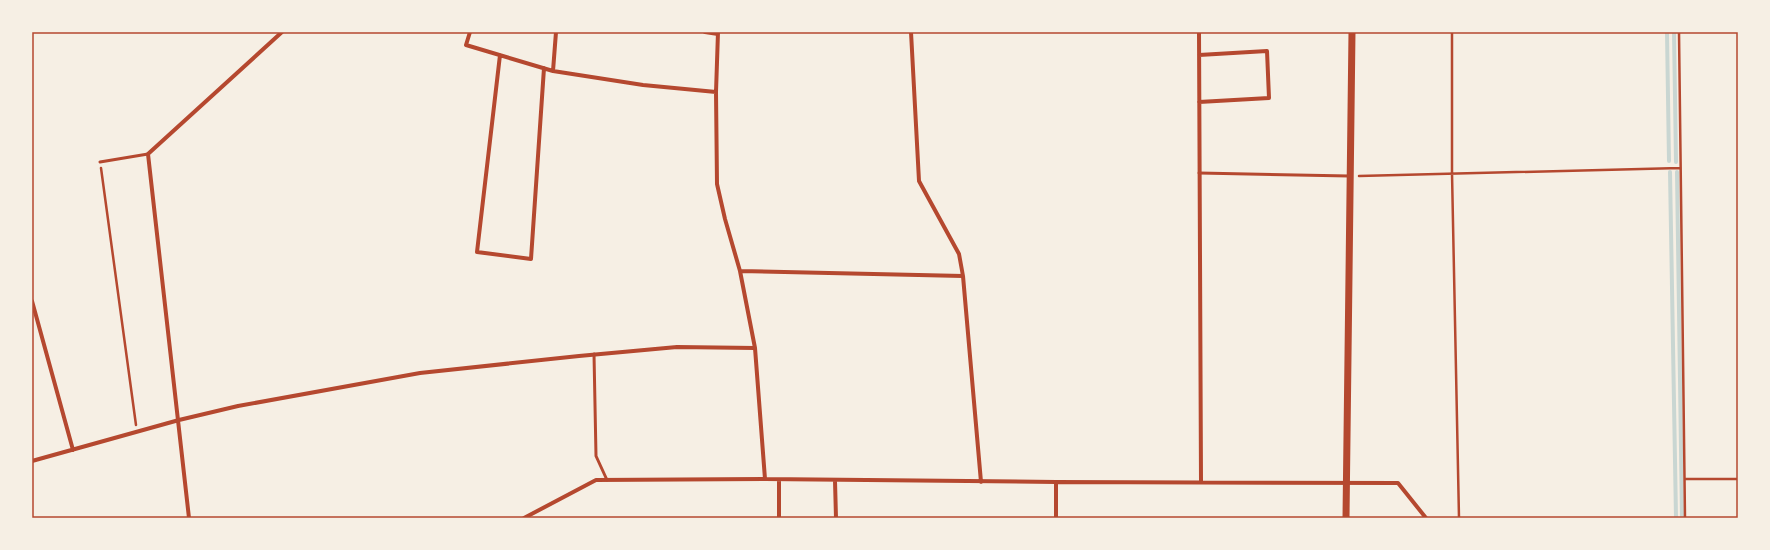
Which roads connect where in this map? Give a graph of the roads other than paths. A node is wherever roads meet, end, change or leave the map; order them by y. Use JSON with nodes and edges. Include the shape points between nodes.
{"nodes":[{"id":1,"x":282,"y":32,"type":"edge"},
{"id":2,"x":470,"y":32,"type":"edge"},
{"id":3,"x":556,"y":32,"type":"edge"},
{"id":4,"x":705,"y":32,"type":"edge"},
{"id":5,"x":911,"y":32,"type":"edge"},
{"id":6,"x":1199,"y":32,"type":"edge"},
{"id":7,"x":1352,"y":32,"type":"edge"},
{"id":8,"x":718,"y":33,"type":"edge"},
{"id":9,"x":500,"y":55,"type":"junction"},
{"id":10,"x":1199,"y":55,"type":"junction"},
{"id":11,"x":544,"y":68,"type":"junction"},
{"id":12,"x":554,"y":71,"type":"junction"},
{"id":13,"x":716,"y":92,"type":"junction"},
{"id":14,"x":1199,"y":102,"type":"junction"},
{"id":15,"x":148,"y":154,"type":"junction"},
{"id":16,"x":100,"y":162,"type":"road end"},
{"id":17,"x":1199,"y":173,"type":"junction"},
{"id":18,"x":1350,"y":176,"type":"junction"},
{"id":19,"x":740,"y":271,"type":"junction"},
{"id":20,"x":962,"y":276,"type":"junction"},
{"id":21,"x":32,"y":301,"type":"edge"},
{"id":22,"x":755,"y":348,"type":"junction"},
{"id":23,"x":594,"y":354,"type":"junction"},
{"id":24,"x":179,"y":420,"type":"junction"},
{"id":25,"x":73,"y":450,"type":"junction"},
{"id":26,"x":32,"y":462,"type":"edge"},
{"id":27,"x":765,"y":479,"type":"junction"},
{"id":28,"x":607,"y":480,"type":"junction"},
{"id":29,"x":778,"y":480,"type":"junction"},
{"id":30,"x":835,"y":481,"type":"junction"},
{"id":31,"x":1346,"y":481,"type":"junction"},
{"id":32,"x":981,"y":482,"type":"junction"},
{"id":33,"x":1056,"y":482,"type":"junction"},
{"id":34,"x":1201,"y":482,"type":"junction"},
{"id":35,"x":189,"y":518,"type":"edge"},
{"id":36,"x":524,"y":518,"type":"edge"},
{"id":37,"x":779,"y":518,"type":"edge"},
{"id":38,"x":836,"y":518,"type":"edge"},
{"id":39,"x":1056,"y":518,"type":"edge"},
{"id":40,"x":1346,"y":518,"type":"edge"},
{"id":41,"x":1426,"y":518,"type":"edge"}],
"edges":[{"from":1,"to":15,"type":"street"},
{"from":2,"to":9,"type":"street","via":[[466,46]]},
{"from":3,"to":12,"type":"street"},
{"from":4,"to":8,"type":"street"},
{"from":5,"to":20,"type":"street","via":[[919,181],[959,254]]},
{"from":6,"to":10,"type":"street"},
{"from":7,"to":18,"type":"street"},
{"from":8,"to":13,"type":"street"},
{"from":9,"to":11,"type":"street"},
{"from":9,"to":11,"type":"street","via":[[477,252],[531,259]]},
{"from":10,"to":14,"type":"street"},
{"from":10,"to":14,"type":"street","via":[[1267,51],[1269,98]]},
{"from":11,"to":12,"type":"street"},
{"from":12,"to":13,"type":"street","via":[[643,85]]},
{"from":13,"to":19,"type":"street","via":[[717,184],[724,219]]},
{"from":14,"to":17,"type":"street"},
{"from":15,"to":16,"type":"lane"},
{"from":15,"to":24,"type":"street"},
{"from":17,"to":18,"type":"lane"},
{"from":17,"to":34,"type":"street"},
{"from":18,"to":31,"type":"street"},
{"from":19,"to":20,"type":"street"},
{"from":19,"to":22,"type":"street"},
{"from":20,"to":32,"type":"street"},
{"from":21,"to":25,"type":"street"},
{"from":22,"to":23,"type":"street","via":[[677,347]]},
{"from":22,"to":27,"type":"street"},
{"from":23,"to":24,"type":"street","via":[[420,373],[238,406]]},
{"from":23,"to":28,"type":"lane","via":[[596,456]]},
{"from":24,"to":25,"type":"street"},
{"from":24,"to":35,"type":"street"},
{"from":25,"to":26,"type":"street"},
{"from":27,"to":28,"type":"street"},
{"from":27,"to":29,"type":"street"},
{"from":28,"to":36,"type":"street","via":[[596,480]]},
{"from":29,"to":30,"type":"street"},
{"from":29,"to":37,"type":"street"},
{"from":30,"to":32,"type":"street"},
{"from":30,"to":38,"type":"street"},
{"from":31,"to":34,"type":"street"},
{"from":31,"to":40,"type":"street"},
{"from":31,"to":41,"type":"street","via":[[1398,483]]},
{"from":32,"to":33,"type":"street"},
{"from":33,"to":34,"type":"street"},
{"from":33,"to":39,"type":"street"}]}
